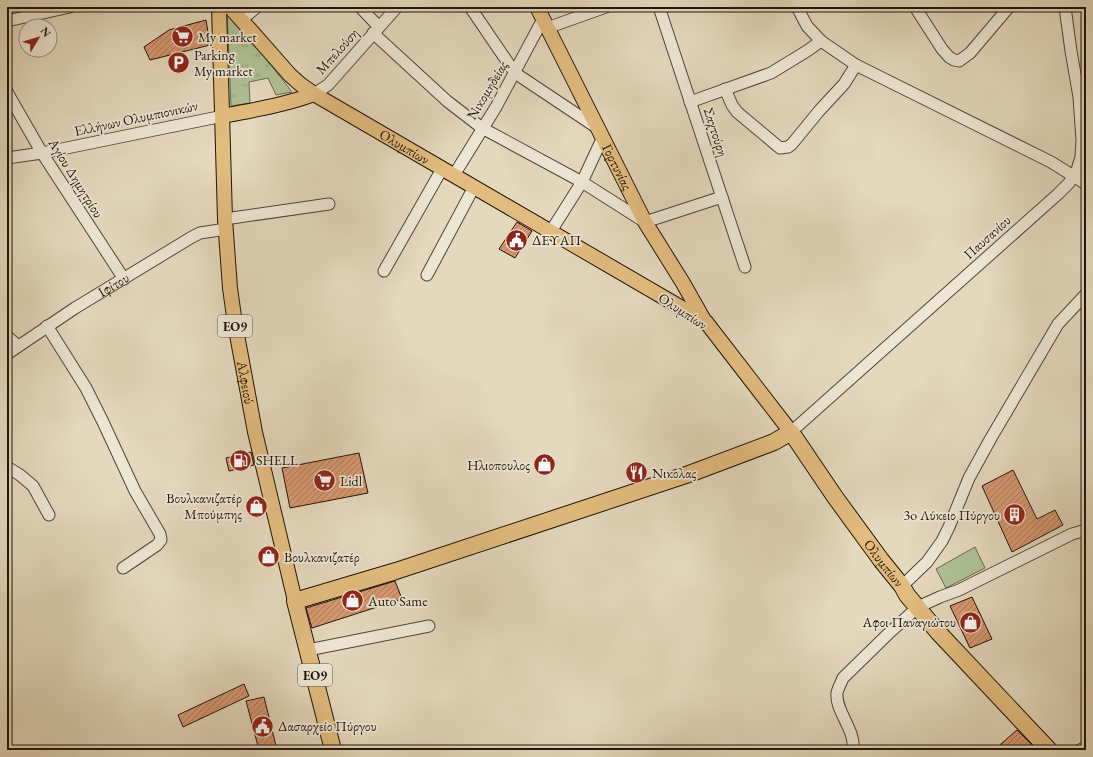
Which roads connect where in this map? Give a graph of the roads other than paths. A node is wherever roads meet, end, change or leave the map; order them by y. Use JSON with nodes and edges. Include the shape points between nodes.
{"nodes":[{"id":1,"x":70,"y":7,"type":"edge"},
{"id":2,"x":219,"y":7,"type":"edge"},
{"id":3,"x":230,"y":7,"type":"edge"},
{"id":4,"x":257,"y":7,"type":"edge"},
{"id":5,"x":360,"y":7,"type":"edge"},
{"id":6,"x":396,"y":7,"type":"edge"},
{"id":7,"x":470,"y":7,"type":"edge"},
{"id":8,"x":606,"y":7,"type":"edge"},
{"id":9,"x":797,"y":7,"type":"edge"},
{"id":10,"x":915,"y":7,"type":"edge"},
{"id":11,"x":1009,"y":7,"type":"edge"},
{"id":12,"x":1064,"y":7,"type":"edge"},
{"id":13,"x":660,"y":8,"type":"edge"},
{"id":14,"x":542,"y":18,"type":"edge"},
{"id":15,"x":241,"y":20,"type":"junction"},
{"id":16,"x":7,"y":21,"type":"edge"},
{"id":17,"x":376,"y":30,"type":"junction"},
{"id":18,"x":821,"y":42,"type":"junction"},
{"id":19,"x":856,"y":65,"type":"junction"},
{"id":20,"x":515,"y":73,"type":"junction"},
{"id":21,"x":725,"y":89,"type":"junction"},
{"id":22,"x":7,"y":92,"type":"edge"},
{"id":23,"x":314,"y":94,"type":"junction"},
{"id":24,"x":690,"y":102,"type":"junction"},
{"id":25,"x":223,"y":116,"type":"junction"},
{"id":26,"x":482,"y":128,"type":"junction"},
{"id":27,"x":599,"y":133,"type":"junction"},
{"id":28,"x":1084,"y":147,"type":"edge"},
{"id":29,"x":42,"y":153,"type":"junction"},
{"id":30,"x":7,"y":158,"type":"edge"},
{"id":31,"x":448,"y":172,"type":"junction"},
{"id":32,"x":1074,"y":175,"type":"junction"},
{"id":33,"x":582,"y":182,"type":"junction"},
{"id":34,"x":1086,"y":184,"type":"edge"},
{"id":35,"x":474,"y":187,"type":"junction"},
{"id":36,"x":722,"y":197,"type":"junction"},
{"id":37,"x":329,"y":204,"type":"dead end"},
{"id":38,"x":645,"y":222,"type":"junction"},
{"id":39,"x":225,"y":224,"type":"junction"},
{"id":40,"x":551,"y":231,"type":"junction"},
{"id":41,"x":745,"y":267,"type":"dead end"},
{"id":42,"x":384,"y":271,"type":"dead end"},
{"id":43,"x":427,"y":275,"type":"dead end"},
{"id":44,"x":124,"y":279,"type":"junction"},
{"id":45,"x":1086,"y":294,"type":"edge"},
{"id":46,"x":706,"y":322,"type":"junction"},
{"id":47,"x":47,"y":326,"type":"junction"},
{"id":48,"x":7,"y":336,"type":"edge"},
{"id":49,"x":18,"y":346,"type":"junction"},
{"id":50,"x":7,"y":354,"type":"edge"},
{"id":51,"x":791,"y":432,"type":"junction"},
{"id":52,"x":7,"y":467,"type":"edge"},
{"id":53,"x":49,"y":515,"type":"dead end"},
{"id":54,"x":1086,"y":530,"type":"edge"},
{"id":55,"x":122,"y":568,"type":"dead end"},
{"id":56,"x":902,"y":586,"type":"junction"},
{"id":57,"x":295,"y":601,"type":"junction"},
{"id":58,"x":918,"y":607,"type":"junction"},
{"id":59,"x":429,"y":626,"type":"dead end"},
{"id":60,"x":308,"y":650,"type":"junction"},
{"id":61,"x":1086,"y":747,"type":"edge"},
{"id":62,"x":333,"y":750,"type":"edge"},
{"id":63,"x":853,"y":750,"type":"edge"},
{"id":64,"x":1049,"y":750,"type":"edge"},
{"id":65,"x":1080,"y":750,"type":"edge"}],
"edges":[{"from":1,"to":16,"type":"street"},
{"from":2,"to":25,"type":"main road","name":"Αλφειού","number":"ΕΟ9"},
{"from":3,"to":15,"type":"main road","name":"Ολυμπίων"},
{"from":4,"to":15,"type":"street"},
{"from":5,"to":17,"type":"street"},
{"from":6,"to":17,"type":"street","name":"Μπελούση"},
{"from":7,"to":20,"type":"street"},
{"from":8,"to":14,"type":"street"},
{"from":9,"to":18,"type":"street","via":[[807,26]]},
{"from":10,"to":11,"type":"street","via":[[942,49],[949,57],[959,61],[970,53]]},
{"from":12,"to":28,"type":"street","name":"Παυσανίου","via":[[1079,97]]},
{"from":13,"to":24,"type":"street","name":"Σαχτούρη"},
{"from":14,"to":20,"type":"street","name":"Νικομηδείας"},
{"from":14,"to":27,"type":"main road","name":"Γορτυνίας"},
{"from":15,"to":23,"type":"main road","name":"Ολυμπίων","via":[[290,75]]},
{"from":17,"to":23,"type":"street","name":"Μπελούση","via":[[328,85]]},
{"from":17,"to":26,"type":"street","via":[[447,100]]},
{"from":18,"to":19,"type":"street"},
{"from":18,"to":21,"type":"street","via":[[771,73]]},
{"from":19,"to":21,"type":"street","via":[[844,84],[792,144],[784,148],[780,148],[737,112]]},
{"from":19,"to":32,"type":"street"},
{"from":20,"to":26,"type":"street","name":"Νικομηδείας"},
{"from":20,"to":27,"type":"street"},
{"from":21,"to":24,"type":"street"},
{"from":22,"to":29,"type":"street","name":"Αγίου Δημητρίου"},
{"from":23,"to":25,"type":"main road"},
{"from":23,"to":31,"type":"main road","name":"Ολυμπίων"},
{"from":24,"to":36,"type":"street","name":"Σαχτούρη"},
{"from":25,"to":29,"type":"street","name":"Ελλήνων Ολυμπιονικών"},
{"from":25,"to":39,"type":"main road","name":"Αλφειού","number":"ΕΟ9"},
{"from":26,"to":31,"type":"street","name":"Νικομηδείας"},
{"from":26,"to":33,"type":"street"},
{"from":27,"to":33,"type":"street"},
{"from":27,"to":38,"type":"main road","name":"Γορτυνίας"},
{"from":28,"to":32,"type":"street","name":"Παυσανίου"},
{"from":29,"to":30,"type":"street","name":"Ελλήνων Ολυμπιονικών"},
{"from":29,"to":44,"type":"street","name":"Αγίου Δημητρίου"},
{"from":31,"to":35,"type":"main road","name":"Ολυμπίων"},
{"from":31,"to":42,"type":"street","name":"Νικομηδείας"},
{"from":32,"to":34,"type":"street"},
{"from":32,"to":51,"type":"street","name":"Παυσανίου","via":[[1058,194]]},
{"from":33,"to":38,"type":"street"},
{"from":33,"to":40,"type":"street"},
{"from":35,"to":40,"type":"main road","name":"Ολυμπίων"},
{"from":35,"to":43,"type":"street"},
{"from":36,"to":38,"type":"street"},
{"from":36,"to":41,"type":"street","name":"Σαχτούρη"},
{"from":37,"to":39,"type":"street","name":"Ιφίτου"},
{"from":38,"to":46,"type":"main road","name":"Γορτυνίας"},
{"from":39,"to":44,"type":"street","name":"Ιφίτου","via":[[192,237]]},
{"from":39,"to":57,"type":"main road","name":"Αλφειού","number":"ΕΟ9","via":[[230,288],[243,372]]},
{"from":40,"to":46,"type":"main road","name":"Ολυμπίων"},
{"from":44,"to":47,"type":"street","name":"Ιφίτου"},
{"from":45,"to":56,"type":"street","via":[[1058,324],[991,438],[969,478],[942,541],[927,562]]},
{"from":46,"to":51,"type":"main road","name":"Ολυμπίων"},
{"from":47,"to":49,"type":"street","name":"Ιφίτου"},
{"from":47,"to":55,"type":"street","via":[[86,388],[135,491],[160,534],[157,545]]},
{"from":48,"to":49,"type":"street"},
{"from":49,"to":50,"type":"street","name":"Ιφίτου"},
{"from":51,"to":56,"type":"highway","name":"Ολυμπίων"},
{"from":51,"to":57,"type":"highway","via":[[774,442],[682,476],[392,572]]},
{"from":52,"to":53,"type":"street","via":[[32,486]]},
{"from":54,"to":58,"type":"street","via":[[1072,534],[959,590]]},
{"from":56,"to":58,"type":"highway","name":"Ολυμπίων"},
{"from":57,"to":60,"type":"highway","name":"Αλφειού","number":"ΕΟ9"},
{"from":58,"to":63,"type":"street","via":[[843,678],[837,694],[838,702],[852,735]]},
{"from":58,"to":64,"type":"highway","name":"Ολυμπίων"},
{"from":59,"to":60,"type":"street"},
{"from":60,"to":62,"type":"highway","name":"Αλφειού","number":"ΕΟ9"},
{"from":61,"to":65,"type":"street"}]}
